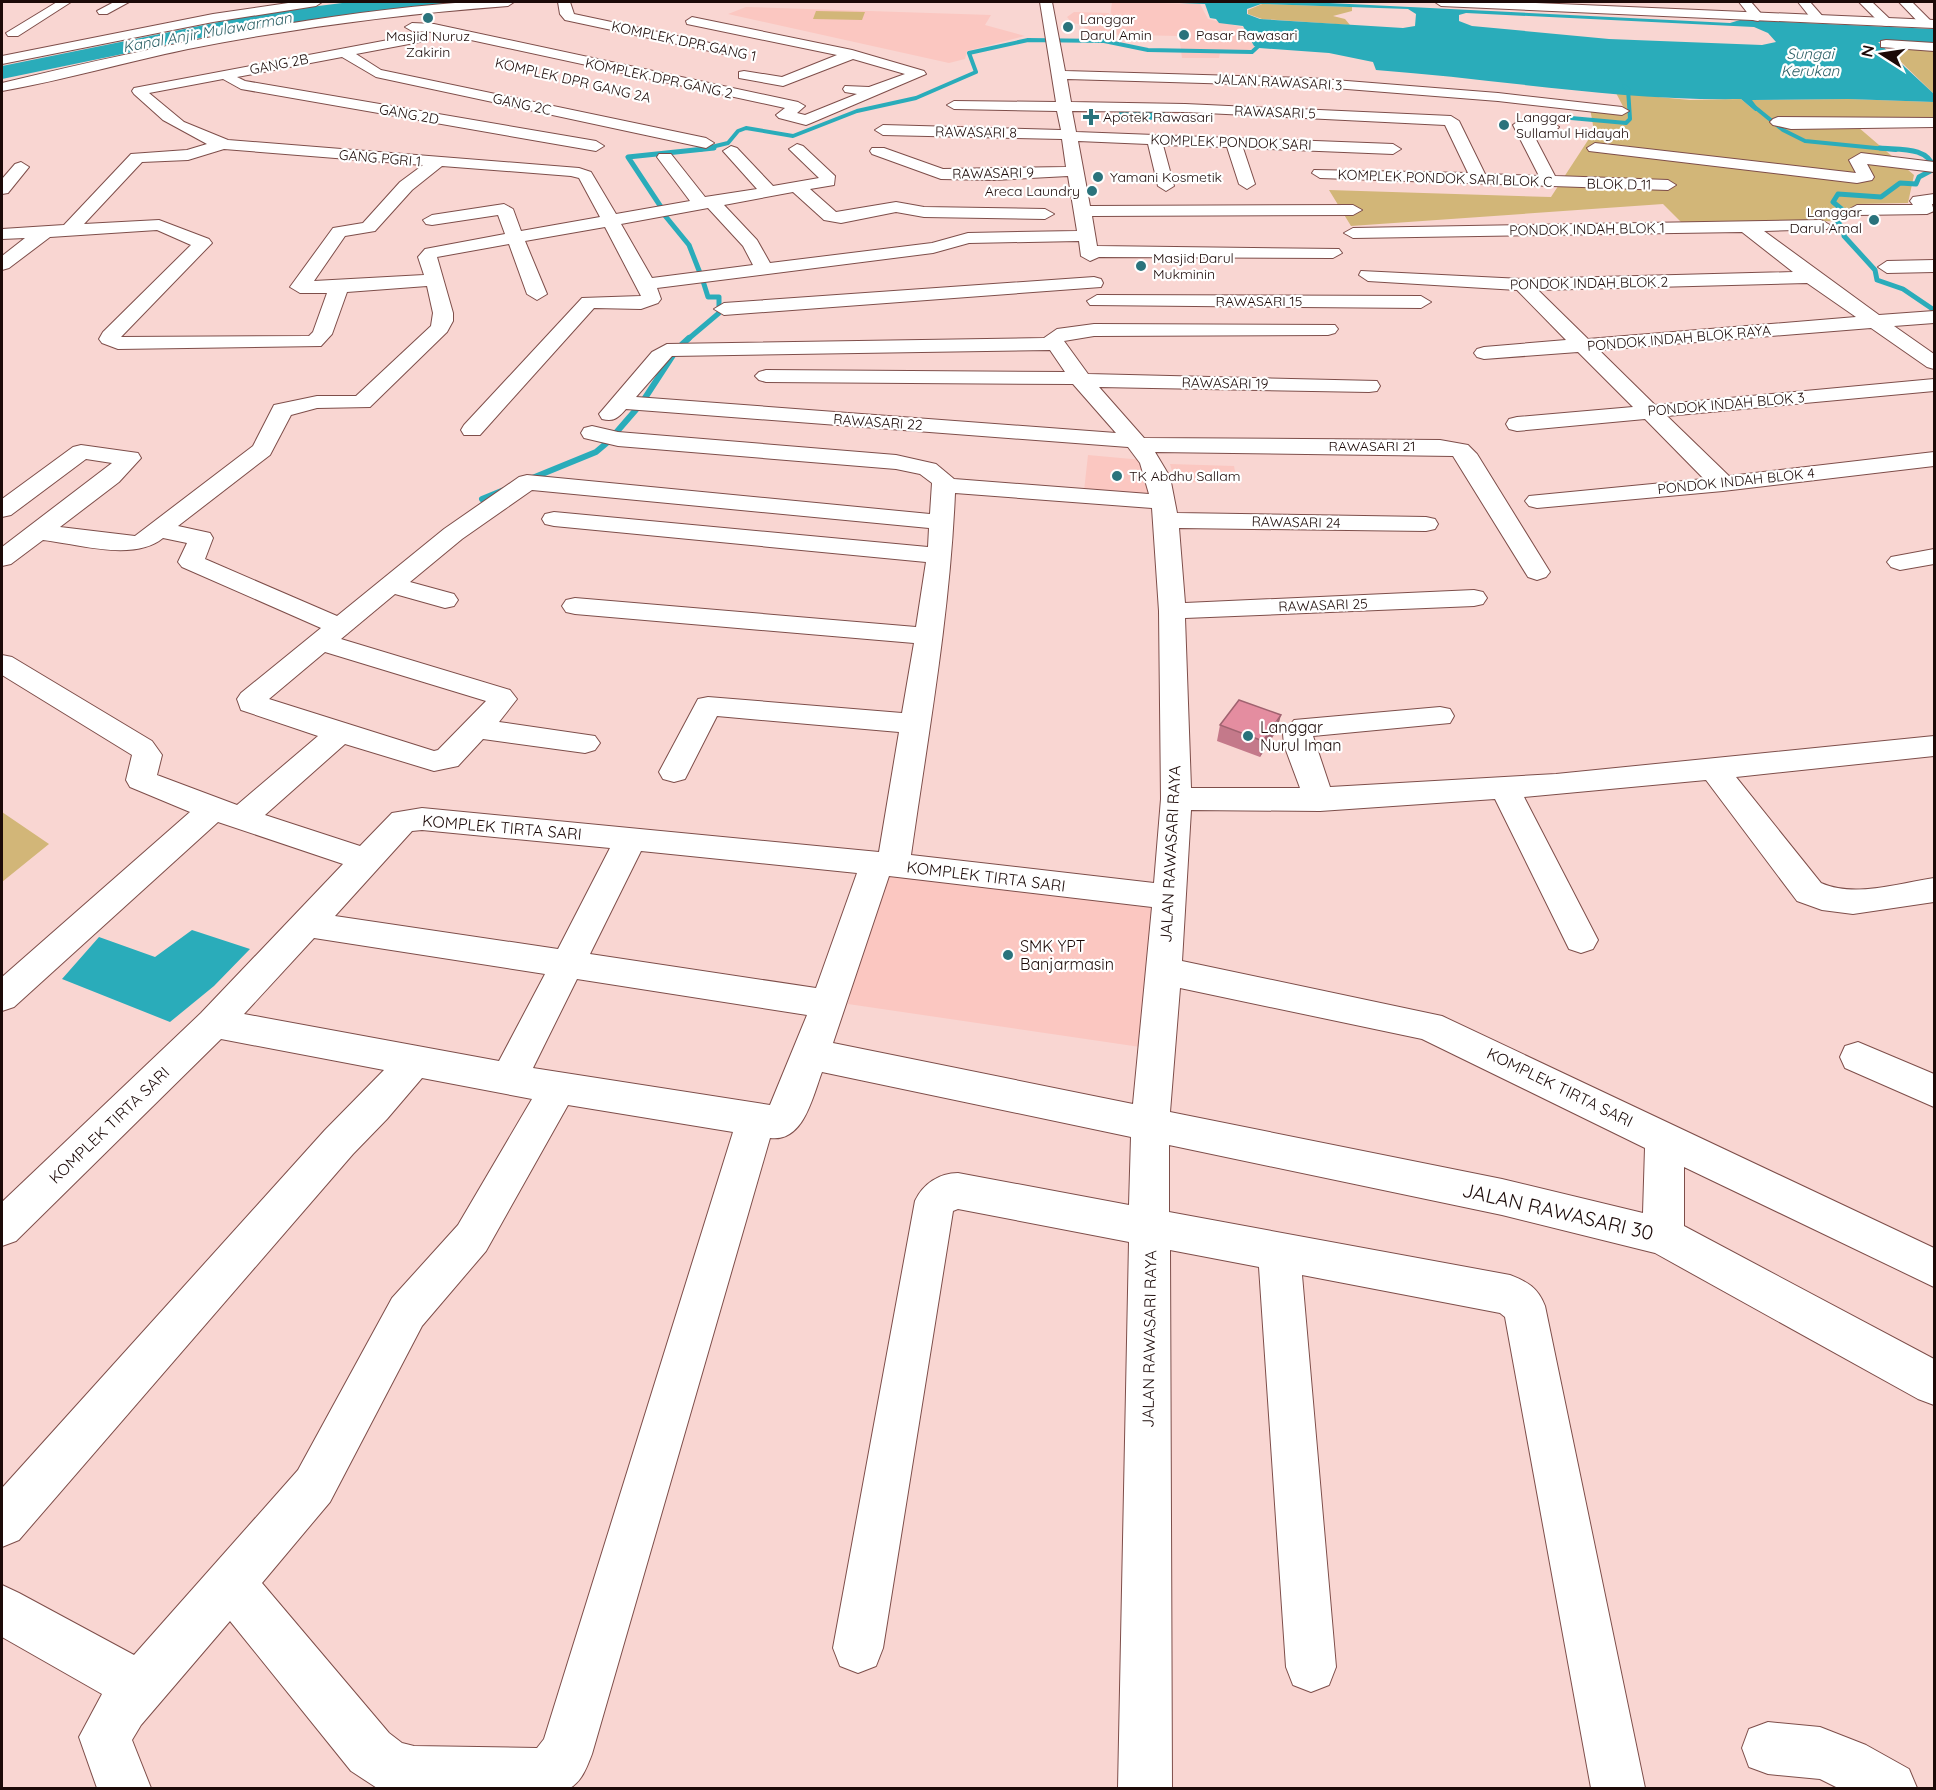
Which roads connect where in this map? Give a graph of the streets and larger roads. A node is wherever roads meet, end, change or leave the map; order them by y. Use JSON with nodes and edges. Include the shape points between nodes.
{"nodes":[{"id":1,"x":65,"y":2,"type":"edge"},
{"id":2,"x":123,"y":2,"type":"edge"},
{"id":3,"x":310,"y":2,"type":"edge"},
{"id":4,"x":508,"y":2,"type":"edge"},
{"id":5,"x":564,"y":2,"type":"edge"},
{"id":6,"x":1046,"y":2,"type":"edge"},
{"id":7,"x":1441,"y":2,"type":"edge"},
{"id":8,"x":1745,"y":2,"type":"edge"},
{"id":9,"x":1804,"y":2,"type":"edge"},
{"id":10,"x":1865,"y":2,"type":"edge"},
{"id":11,"x":1905,"y":2,"type":"edge"},
{"id":12,"x":430,"y":6,"type":"edge"},
{"id":13,"x":103,"y":11,"type":"dead end"},
{"id":14,"x":396,"y":13,"type":"junction"},
{"id":15,"x":1758,"y":17,"type":"junction"},
{"id":16,"x":1819,"y":19,"type":"junction"},
{"id":17,"x":692,"y":21,"type":"dead end"},
{"id":18,"x":1887,"y":22,"type":"junction"},
{"id":19,"x":1931,"y":24,"type":"edge"},
{"id":20,"x":13,"y":33,"type":"dead end"},
{"id":21,"x":420,"y":37,"type":"junction"},
{"id":22,"x":1886,"y":44,"type":"dead end"},
{"id":23,"x":1935,"y":47,"type":"edge"},
{"id":24,"x":344,"y":52,"type":"junction"},
{"id":25,"x":737,"y":52,"type":"dead end"},
{"id":26,"x":852,"y":54,"type":"junction"},
{"id":27,"x":2,"y":60,"type":"edge"},
{"id":28,"x":668,"y":60,"type":"dead end"},
{"id":29,"x":727,"y":72,"type":"dead end"},
{"id":30,"x":637,"y":73,"type":"junction"},
{"id":31,"x":225,"y":74,"type":"junction"},
{"id":32,"x":1058,"y":75,"type":"junction"},
{"id":33,"x":762,"y":79,"type":"junction"},
{"id":34,"x":840,"y":86,"type":"dead end"},
{"id":35,"x":2,"y":87,"type":"edge"},
{"id":36,"x":139,"y":91,"type":"joint"},
{"id":37,"x":870,"y":92,"type":"junction"},
{"id":38,"x":732,"y":93,"type":"junction"},
{"id":39,"x":954,"y":105,"type":"dead end"},
{"id":40,"x":1062,"y":105,"type":"junction"},
{"id":41,"x":1622,"y":111,"type":"dead end"},
{"id":42,"x":1382,"y":117,"type":"junction"},
{"id":43,"x":1778,"y":122,"type":"dead end"},
{"id":44,"x":1896,"y":123,"type":"junction"},
{"id":45,"x":1935,"y":123,"type":"edge"},
{"id":46,"x":1551,"y":127,"type":"dead end"},
{"id":47,"x":883,"y":130,"type":"dead end"},
{"id":48,"x":1068,"y":135,"type":"junction"},
{"id":49,"x":1917,"y":137,"type":"dead end"},
{"id":50,"x":1154,"y":138,"type":"junction"},
{"id":51,"x":1233,"y":141,"type":"junction"},
{"id":52,"x":706,"y":143,"type":"dead end"},
{"id":53,"x":222,"y":144,"type":"junction"},
{"id":54,"x":1307,"y":145,"type":"junction"},
{"id":55,"x":596,"y":146,"type":"dead end"},
{"id":56,"x":1595,"y":148,"type":"dead end"},
{"id":57,"x":797,"y":149,"type":"dead end"},
{"id":58,"x":1393,"y":149,"type":"junction"},
{"id":59,"x":731,"y":151,"type":"dead end"},
{"id":60,"x":878,"y":152,"type":"dead end"},
{"id":61,"x":1768,"y":152,"type":"dead end"},
{"id":62,"x":665,"y":158,"type":"dead end"},
{"id":63,"x":436,"y":162,"type":"junction"},
{"id":64,"x":1931,"y":166,"type":"edge"},
{"id":65,"x":21,"y":167,"type":"dead end"},
{"id":66,"x":1776,"y":169,"type":"junction"},
{"id":67,"x":1076,"y":171,"type":"junction"},
{"id":68,"x":1403,"y":176,"type":"junction"},
{"id":69,"x":1479,"y":179,"type":"junction"},
{"id":70,"x":1550,"y":182,"type":"junction"},
{"id":71,"x":1247,"y":184,"type":"dead end"},
{"id":72,"x":1668,"y":185,"type":"dead end"},
{"id":73,"x":1166,"y":186,"type":"dead end"},
{"id":74,"x":798,"y":188,"type":"junction"},
{"id":75,"x":2,"y":189,"type":"edge"},
{"id":76,"x":1388,"y":191,"type":"dead end"},
{"id":77,"x":769,"y":192,"type":"junction"},
{"id":78,"x":1572,"y":193,"type":"junction"},
{"id":79,"x":1935,"y":199,"type":"edge"},
{"id":80,"x":706,"y":202,"type":"junction"},
{"id":81,"x":1353,"y":210,"type":"dead end"},
{"id":82,"x":1857,"y":210,"type":"dead end"},
{"id":83,"x":1083,"y":213,"type":"junction"},
{"id":84,"x":1587,"y":213,"type":"dead end"},
{"id":85,"x":432,"y":220,"type":"dead end"},
{"id":86,"x":609,"y":220,"type":"junction"},
{"id":87,"x":1821,"y":225,"type":"dead end"},
{"id":88,"x":1746,"y":226,"type":"junction"},
{"id":89,"x":1601,"y":228,"type":"junction"},
{"id":90,"x":70,"y":229,"type":"junction"},
{"id":91,"x":46,"y":231,"type":"junction"},
{"id":92,"x":1353,"y":233,"type":"dead end"},
{"id":93,"x":2,"y":234,"type":"edge"},
{"id":94,"x":517,"y":236,"type":"junction"},
{"id":95,"x":1088,"y":243,"type":"junction"},
{"id":96,"x":1333,"y":253,"type":"dead end"},
{"id":97,"x":2,"y":264,"type":"edge"},
{"id":98,"x":1935,"y":266,"type":"edge"},
{"id":99,"x":1887,"y":267,"type":"dead end"},
{"id":100,"x":765,"y":270,"type":"junction"},
{"id":101,"x":1368,"y":275,"type":"dead end"},
{"id":102,"x":1811,"y":277,"type":"junction"},
{"id":103,"x":435,"y":280,"type":"junction"},
{"id":104,"x":646,"y":284,"type":"junction"},
{"id":105,"x":1522,"y":285,"type":"junction"},
{"id":106,"x":339,"y":287,"type":"junction"},
{"id":107,"x":1096,"y":292,"type":"junction"},
{"id":108,"x":537,"y":294,"type":"dead end"},
{"id":109,"x":1420,"y":302,"type":"dead end"},
{"id":110,"x":724,"y":309,"type":"dead end"},
{"id":111,"x":1935,"y":317,"type":"edge"},
{"id":112,"x":1874,"y":321,"type":"junction"},
{"id":113,"x":1328,"y":329,"type":"dead end"},
{"id":114,"x":1094,"y":330,"type":"junction"},
{"id":115,"x":1056,"y":344,"type":"junction"},
{"id":116,"x":1581,"y":346,"type":"junction"},
{"id":117,"x":1484,"y":353,"type":"dead end"},
{"id":118,"x":1935,"y":363,"type":"edge"},
{"id":119,"x":766,"y":376,"type":"dead end"},
{"id":120,"x":1081,"y":379,"type":"junction"},
{"id":121,"x":1935,"y":384,"type":"edge"},
{"id":122,"x":1369,"y":386,"type":"dead end"},
{"id":123,"x":621,"y":402,"type":"junction"},
{"id":124,"x":1648,"y":412,"type":"junction"},
{"id":125,"x":1517,"y":424,"type":"dead end"},
{"id":126,"x":472,"y":430,"type":"dead end"},
{"id":127,"x":1137,"y":443,"type":"junction"},
{"id":128,"x":1935,"y":459,"type":"edge"},
{"id":129,"x":1723,"y":484,"type":"junction"},
{"id":130,"x":945,"y":485,"type":"junction"},
{"id":131,"x":1537,"y":501,"type":"dead end"},
{"id":132,"x":2,"y":510,"type":"edge"},
{"id":133,"x":1165,"y":511,"type":"junction"},
{"id":134,"x":554,"y":519,"type":"dead end"},
{"id":135,"x":942,"y":522,"type":"junction"},
{"id":136,"x":1426,"y":525,"type":"dead end"},
{"id":137,"x":158,"y":530,"type":"junction"},
{"id":138,"x":40,"y":532,"type":"junction"},
{"id":139,"x":939,"y":556,"type":"junction"},
{"id":140,"x":1935,"y":558,"type":"edge"},
{"id":141,"x":2,"y":559,"type":"edge"},
{"id":142,"x":1900,"y":562,"type":"dead end"},
{"id":143,"x":1537,"y":572,"type":"dead end"},
{"id":144,"x":390,"y":585,"type":"junction"},
{"id":145,"x":1474,"y":598,"type":"dead end"},
{"id":146,"x":445,"y":600,"type":"dead end"},
{"id":147,"x":575,"y":606,"type":"dead end"},
{"id":148,"x":1172,"y":611,"type":"junction"},
{"id":149,"x":329,"y":634,"type":"junction"},
{"id":150,"x":929,"y":636,"type":"junction"},
{"id":151,"x":2,"y":663,"type":"edge"},
{"id":152,"x":1440,"y":716,"type":"dead end"},
{"id":153,"x":915,"y":724,"type":"junction"},
{"id":154,"x":476,"y":729,"type":"junction"},
{"id":155,"x":340,"y":733,"type":"junction"},
{"id":156,"x":585,"y":743,"type":"dead end"},
{"id":157,"x":1935,"y":746,"type":"edge"},
{"id":158,"x":1713,"y":768,"type":"junction"},
{"id":159,"x":674,"y":772,"type":"dead end"},
{"id":160,"x":1505,"y":789,"type":"junction"},
{"id":161,"x":1176,"y":799,"type":"junction"},
{"id":162,"x":1320,"y":800,"type":"junction"},
{"id":163,"x":228,"y":814,"type":"junction"},
{"id":164,"x":631,"y":839,"type":"junction"},
{"id":165,"x":366,"y":860,"type":"junction"},
{"id":166,"x":885,"y":864,"type":"junction"},
{"id":167,"x":1935,"y":890,"type":"edge"},
{"id":168,"x":1170,"y":897,"type":"junction"},
{"id":169,"x":306,"y":924,"type":"junction"},
{"id":170,"x":1581,"y":940,"type":"dead end"},
{"id":171,"x":568,"y":963,"type":"junction"},
{"id":172,"x":1164,"y":971,"type":"junction"},
{"id":173,"x":2,"y":998,"type":"edge"},
{"id":174,"x":828,"y":1004,"type":"junction"},
{"id":175,"x":214,"y":1023,"type":"junction"},
{"id":176,"x":811,"y":1054,"type":"junction"},
{"id":177,"x":1858,"y":1057,"type":"dead end"},
{"id":178,"x":415,"y":1060,"type":"junction"},
{"id":179,"x":509,"y":1078,"type":"junction"},
{"id":180,"x":558,"y":1088,"type":"junction"},
{"id":181,"x":1935,"y":1091,"type":"edge"},
{"id":182,"x":756,"y":1119,"type":"junction"},
{"id":183,"x":1150,"y":1125,"type":"junction"},
{"id":184,"x":1665,"y":1138,"type":"junction"},
{"id":185,"x":1150,"y":1227,"type":"junction"},
{"id":186,"x":2,"y":1228,"type":"edge"},
{"id":187,"x":1663,"y":1236,"type":"junction"},
{"id":188,"x":1279,"y":1251,"type":"junction"},
{"id":189,"x":1935,"y":1268,"type":"edge"},
{"id":190,"x":1935,"y":1383,"type":"edge"},
{"id":191,"x":2,"y":1523,"type":"edge"},
{"id":192,"x":230,"y":1583,"type":"junction"},
{"id":193,"x":2,"y":1610,"type":"edge"},
{"id":194,"x":858,"y":1648,"type":"dead end"},
{"id":195,"x":1311,"y":1667,"type":"dead end"},
{"id":196,"x":142,"y":1688,"type":"junction"},
{"id":197,"x":1768,"y":1748,"type":"dead end"},
{"id":198,"x":124,"y":1788,"type":"edge"},
{"id":199,"x":1145,"y":1788,"type":"edge"},
{"id":200,"x":1618,"y":1788,"type":"edge"},
{"id":201,"x":1890,"y":1788,"type":"edge"}],
"edges":[{"from":1,"to":20,"type":"street"},
{"from":2,"to":13,"type":"street"},
{"from":3,"to":27,"type":"street"},
{"from":4,"to":12,"type":"street"},
{"from":5,"to":25,"type":"street","name":"KOMPLEK DPR GANG 1","via":[[570,17]]},
{"from":6,"to":32,"type":"street"},
{"from":7,"to":15,"type":"street"},
{"from":8,"to":15,"type":"street"},
{"from":9,"to":16,"type":"street"},
{"from":10,"to":18,"type":"street"},
{"from":11,"to":19,"type":"street"},
{"from":12,"to":14,"type":"street"},
{"from":14,"to":21,"type":"street"},
{"from":14,"to":35,"type":"street","via":[[234,36]]},
{"from":15,"to":16,"type":"street"},
{"from":16,"to":18,"type":"street"},
{"from":17,"to":26,"type":"street"},
{"from":18,"to":19,"type":"street"},
{"from":21,"to":24,"type":"street","name":"GANG 2B"},
{"from":21,"to":30,"type":"street","name":"KOMPLEK DPR GANG 2","via":[[434,28]]},
{"from":22,"to":23,"type":"street"},
{"from":24,"to":31,"type":"street","name":"GANG 2B"},
{"from":24,"to":52,"type":"street","name":"GANG 2C","via":[[376,73]]},
{"from":26,"to":33,"type":"street","via":[[817,75],[796,70],[783,82]]},
{"from":26,"to":37,"type":"street","via":[[919,74]]},
{"from":28,"to":30,"type":"street"},
{"from":29,"to":33,"type":"street"},
{"from":30,"to":38,"type":"street","name":"KOMPLEK DPR GANG 2"},
{"from":31,"to":36,"type":"street","name":"GANG 2B"},
{"from":31,"to":55,"type":"street","name":"GANG 2D","via":[[241,85]]},
{"from":32,"to":40,"type":"street"},
{"from":32,"to":41,"type":"street","name":"JALAN RAWASARI 3","via":[[1309,82]]},
{"from":33,"to":38,"type":"street"},
{"from":34,"to":37,"type":"street"},
{"from":36,"to":53,"type":"street","name":"GANG PGRI 1","via":[[154,108],[198,136]]},
{"from":37,"to":38,"type":"street","name":"KOMPLEK DPR GANG 2","via":[[801,120],[784,115],[798,106]]},
{"from":39,"to":40,"type":"street","name":"RAWASARI 5"},
{"from":40,"to":42,"type":"street","name":"RAWASARI 5"},
{"from":40,"to":48,"type":"street"},
{"from":42,"to":58,"type":"street"},
{"from":42,"to":69,"type":"street","name":"RAWASARI 5","via":[[1451,121]]},
{"from":43,"to":44,"type":"street"},
{"from":44,"to":45,"type":"street"},
{"from":44,"to":49,"type":"street"},
{"from":46,"to":70,"type":"street","via":[[1521,125]]},
{"from":47,"to":48,"type":"street","name":"RAWASARI 8"},
{"from":48,"to":50,"type":"street","name":"KOMPLEK PONDOK SARI"},
{"from":48,"to":67,"type":"street"},
{"from":50,"to":51,"type":"street","name":"KOMPLEK PONDOK SARI"},
{"from":50,"to":73,"type":"street"},
{"from":51,"to":54,"type":"street","name":"KOMPLEK PONDOK SARI"},
{"from":51,"to":71,"type":"street"},
{"from":53,"to":63,"type":"street","name":"GANG PGRI 1"},
{"from":53,"to":90,"type":"street","via":[[188,155],[141,156],[132,160]]},
{"from":54,"to":58,"type":"street","name":"KOMPLEK PONDOK SARI"},
{"from":54,"to":68,"type":"street","name":"KOMPLEK PONDOK SARI BLOK C","via":[[1324,180]]},
{"from":56,"to":66,"type":"street","via":[[1726,155]]},
{"from":57,"to":74,"type":"street","via":[[828,181]]},
{"from":58,"to":68,"type":"street"},
{"from":59,"to":77,"type":"street"},
{"from":60,"to":67,"type":"street","name":"RAWASARI 9","via":[[946,174]]},
{"from":61,"to":66,"type":"street"},
{"from":62,"to":80,"type":"street"},
{"from":63,"to":86,"type":"street","name":"GANG PGRI 1","via":[[582,173]]},
{"from":63,"to":106,"type":"street","via":[[406,186],[369,227],[339,232],[300,287]]},
{"from":64,"to":66,"type":"street","via":[[1861,158],[1857,160],[1866,177],[1862,178]]},
{"from":65,"to":75,"type":"street"},
{"from":67,"to":83,"type":"street"},
{"from":68,"to":69,"type":"street","name":"KOMPLEK PONDOK SARI BLOK C"},
{"from":69,"to":70,"type":"street","name":"KOMPLEK PONDOK SARI BLOK C"},
{"from":70,"to":78,"type":"street","name":"KOMPLEK PONDOK SARI BLOK C"},
{"from":72,"to":78,"type":"street","name":"BLOK D 11"},
{"from":74,"to":77,"type":"street"},
{"from":74,"to":83,"type":"street","via":[[830,216],[840,218],[896,207],[924,212]]},
{"from":76,"to":78,"type":"street"},
{"from":77,"to":80,"type":"street"},
{"from":79,"to":82,"type":"street","via":[[1919,201],[1927,209],[1921,210]]},
{"from":80,"to":86,"type":"street"},
{"from":80,"to":100,"type":"street","via":[[751,244]]},
{"from":81,"to":83,"type":"street"},
{"from":83,"to":95,"type":"street"},
{"from":84,"to":89,"type":"street"},
{"from":85,"to":94,"type":"street","via":[[502,208]]},
{"from":86,"to":94,"type":"street"},
{"from":86,"to":104,"type":"street"},
{"from":87,"to":88,"type":"street","name":"PONDOK INDAH BLOK 1"},
{"from":88,"to":89,"type":"street","name":"PONDOK INDAH BLOK 1"},
{"from":88,"to":102,"type":"street"},
{"from":89,"to":92,"type":"street","name":"PONDOK INDAH BLOK 1"},
{"from":90,"to":91,"type":"street"},
{"from":90,"to":106,"type":"street","via":[[159,225],[203,243],[110,336],[118,343],[314,342],[322,334]]},
{"from":91,"to":93,"type":"street"},
{"from":91,"to":97,"type":"street"},
{"from":94,"to":103,"type":"street","via":[[431,253],[427,257]]},
{"from":94,"to":108,"type":"street"},
{"from":95,"to":96,"type":"street"},
{"from":95,"to":100,"type":"street","via":[[969,238],[933,248]]},
{"from":95,"to":107,"type":"street"},
{"from":98,"to":99,"type":"street"},
{"from":100,"to":104,"type":"street"},
{"from":101,"to":105,"type":"street","name":"PONDOK INDAH BLOK 2"},
{"from":102,"to":105,"type":"street","name":"PONDOK INDAH BLOK 2"},
{"from":102,"to":112,"type":"street"},
{"from":103,"to":106,"type":"street"},
{"from":103,"to":137,"type":"street","via":[[442,325],[370,397],[362,402],[317,402],[282,410],[262,450]]},
{"from":104,"to":126,"type":"street","via":[[649,302],[594,300],[586,305]]},
{"from":105,"to":116,"type":"street"},
{"from":107,"to":109,"type":"street","name":"RAWASARI 15"},
{"from":107,"to":110,"type":"street","name":"RAWASARI 15"},
{"from":107,"to":114,"type":"street","via":[[1103,323]]},
{"from":111,"to":112,"type":"street","name":"PONDOK INDAH BLOK RAYA"},
{"from":112,"to":116,"type":"street","name":"PONDOK INDAH BLOK RAYA"},
{"from":112,"to":118,"type":"street"},
{"from":113,"to":114,"type":"street"},
{"from":114,"to":115,"type":"street","via":[[1054,336]]},
{"from":115,"to":120,"type":"street","name":"JALAN RAWASARI RAYA"},
{"from":115,"to":123,"type":"street","via":[[668,350]]},
{"from":116,"to":117,"type":"street","name":"PONDOK INDAH BLOK RAYA"},
{"from":116,"to":124,"type":"street"},
{"from":119,"to":120,"type":"street","name":"RAWASARI 19"},
{"from":120,"to":122,"type":"street","name":"RAWASARI 19"},
{"from":120,"to":127,"type":"street","name":"JALAN RAWASARI RAYA"},
{"from":121,"to":124,"type":"street","name":"PONDOK INDAH BLOK 3"},
{"from":123,"to":127,"type":"street","name":"RAWASARI 22"},
{"from":123,"to":130,"type":"street","via":[[592,433],[630,440],[896,462],[928,470]]},
{"from":124,"to":125,"type":"street","name":"PONDOK INDAH BLOK 3"},
{"from":124,"to":129,"type":"street"},
{"from":127,"to":133,"type":"street","name":"JALAN RAWASARI RAYA","via":[[1158,477]]},
{"from":127,"to":143,"type":"street","name":"RAWASARI 21","via":[[1460,450]]},
{"from":128,"to":129,"type":"street","name":"PONDOK INDAH BLOK 4"},
{"from":129,"to":131,"type":"street","name":"PONDOK INDAH BLOK 4"},
{"from":130,"to":133,"type":"street","name":"RAWASARI 24"},
{"from":130,"to":135,"type":"street"},
{"from":132,"to":138,"type":"street","via":[[81,452],[130,459]]},
{"from":133,"to":136,"type":"street","name":"RAWASARI 24"},
{"from":133,"to":148,"type":"street","name":"JALAN RAWASARI RAYA"},
{"from":134,"to":139,"type":"street"},
{"from":135,"to":139,"type":"street"},
{"from":135,"to":144,"type":"street","via":[[527,482]]},
{"from":137,"to":138,"type":"street","via":[[144,541],[132,544]]},
{"from":137,"to":149,"type":"street","via":[[201,538],[191,562]]},
{"from":138,"to":141,"type":"street"},
{"from":139,"to":150,"type":"street"},
{"from":140,"to":142,"type":"street"},
{"from":144,"to":146,"type":"street"},
{"from":144,"to":149,"type":"street"},
{"from":145,"to":148,"type":"street","name":"RAWASARI 25"},
{"from":147,"to":150,"type":"street"},
{"from":148,"to":161,"type":"street","name":"JALAN RAWASARI RAYA"},
{"from":149,"to":154,"type":"street","via":[[500,696],[503,699],[499,705]]},
{"from":149,"to":155,"type":"street","via":[[250,702]]},
{"from":150,"to":153,"type":"street"},
{"from":151,"to":163,"type":"street","via":[[142,748],[147,755],[141,780]]},
{"from":152,"to":162,"type":"street","via":[[1304,727],[1298,734],[1299,745]]},
{"from":153,"to":159,"type":"street","via":[[708,706]]},
{"from":153,"to":166,"type":"street"},
{"from":154,"to":155,"type":"street","via":[[447,759],[438,761]]},
{"from":154,"to":156,"type":"street"},
{"from":155,"to":163,"type":"street"},
{"from":157,"to":158,"type":"street"},
{"from":158,"to":160,"type":"street"},
{"from":158,"to":167,"type":"street","via":[[1809,892],[1817,897],[1839,903]]},
{"from":160,"to":162,"type":"street"},
{"from":160,"to":170,"type":"street"},
{"from":161,"to":162,"type":"street"},
{"from":161,"to":168,"type":"street","name":"JALAN RAWASARI RAYA"},
{"from":163,"to":165,"type":"street"},
{"from":163,"to":173,"type":"street"},
{"from":164,"to":165,"type":"street","name":"KOMPLEK TIRTA SARI","via":[[412,819],[403,821]]},
{"from":164,"to":166,"type":"street","name":"KOMPLEK TIRTA SARI"},
{"from":164,"to":171,"type":"street"},
{"from":165,"to":169,"type":"street","name":"KOMPLEK TIRTA SARI"},
{"from":166,"to":168,"type":"street","name":"KOMPLEK TIRTA SARI"},
{"from":166,"to":174,"type":"street"},
{"from":168,"to":172,"type":"street","name":"JALAN RAWASARI RAYA"},
{"from":169,"to":171,"type":"street"},
{"from":169,"to":175,"type":"street","name":"KOMPLEK TIRTA SARI"},
{"from":171,"to":174,"type":"street"},
{"from":171,"to":179,"type":"street"},
{"from":172,"to":183,"type":"street","name":"JALAN RAWASARI RAYA"},
{"from":172,"to":184,"type":"street","name":"KOMPLEK TIRTA SARI","via":[[1429,1026]]},
{"from":174,"to":176,"type":"street"},
{"from":175,"to":178,"type":"street"},
{"from":175,"to":186,"type":"street","name":"KOMPLEK TIRTA SARI"},
{"from":176,"to":182,"type":"street","via":[[786,1115],[775,1122]]},
{"from":176,"to":183,"type":"street","name":"JALAN RAWASARI 30"},
{"from":177,"to":181,"type":"street"},
{"from":178,"to":179,"type":"street"},
{"from":178,"to":191,"type":"street"},
{"from":179,"to":180,"type":"street"},
{"from":180,"to":182,"type":"street"},
{"from":180,"to":192,"type":"street","via":[[471,1238],[407,1312],[314,1486]]},
{"from":182,"to":192,"type":"street","via":[[566,1754],[556,1767],[542,1775],[414,1773],[388,1767],[370,1752]]},
{"from":183,"to":185,"type":"street","name":"JALAN RAWASARI RAYA"},
{"from":183,"to":187,"type":"street","name":"JALAN RAWASARI 30","via":[[1502,1197]]},
{"from":184,"to":187,"type":"street"},
{"from":184,"to":189,"type":"street","name":"KOMPLEK TIRTA SARI"},
{"from":185,"to":188,"type":"street"},
{"from":185,"to":194,"type":"street","via":[[958,1191],[950,1191],[935,1201]]},
{"from":185,"to":199,"type":"street","name":"JALAN RAWASARI RAYA"},
{"from":187,"to":190,"type":"street","name":"JALAN RAWASARI 30"},
{"from":188,"to":195,"type":"street"},
{"from":188,"to":200,"type":"street","via":[[1510,1295],[1524,1306]]},
{"from":192,"to":196,"type":"street"},
{"from":193,"to":196,"type":"street"},
{"from":196,"to":198,"type":"street","via":[[123,1707],[105,1737]]},
{"from":197,"to":201,"type":"street","via":[[1820,1753]]}]}
